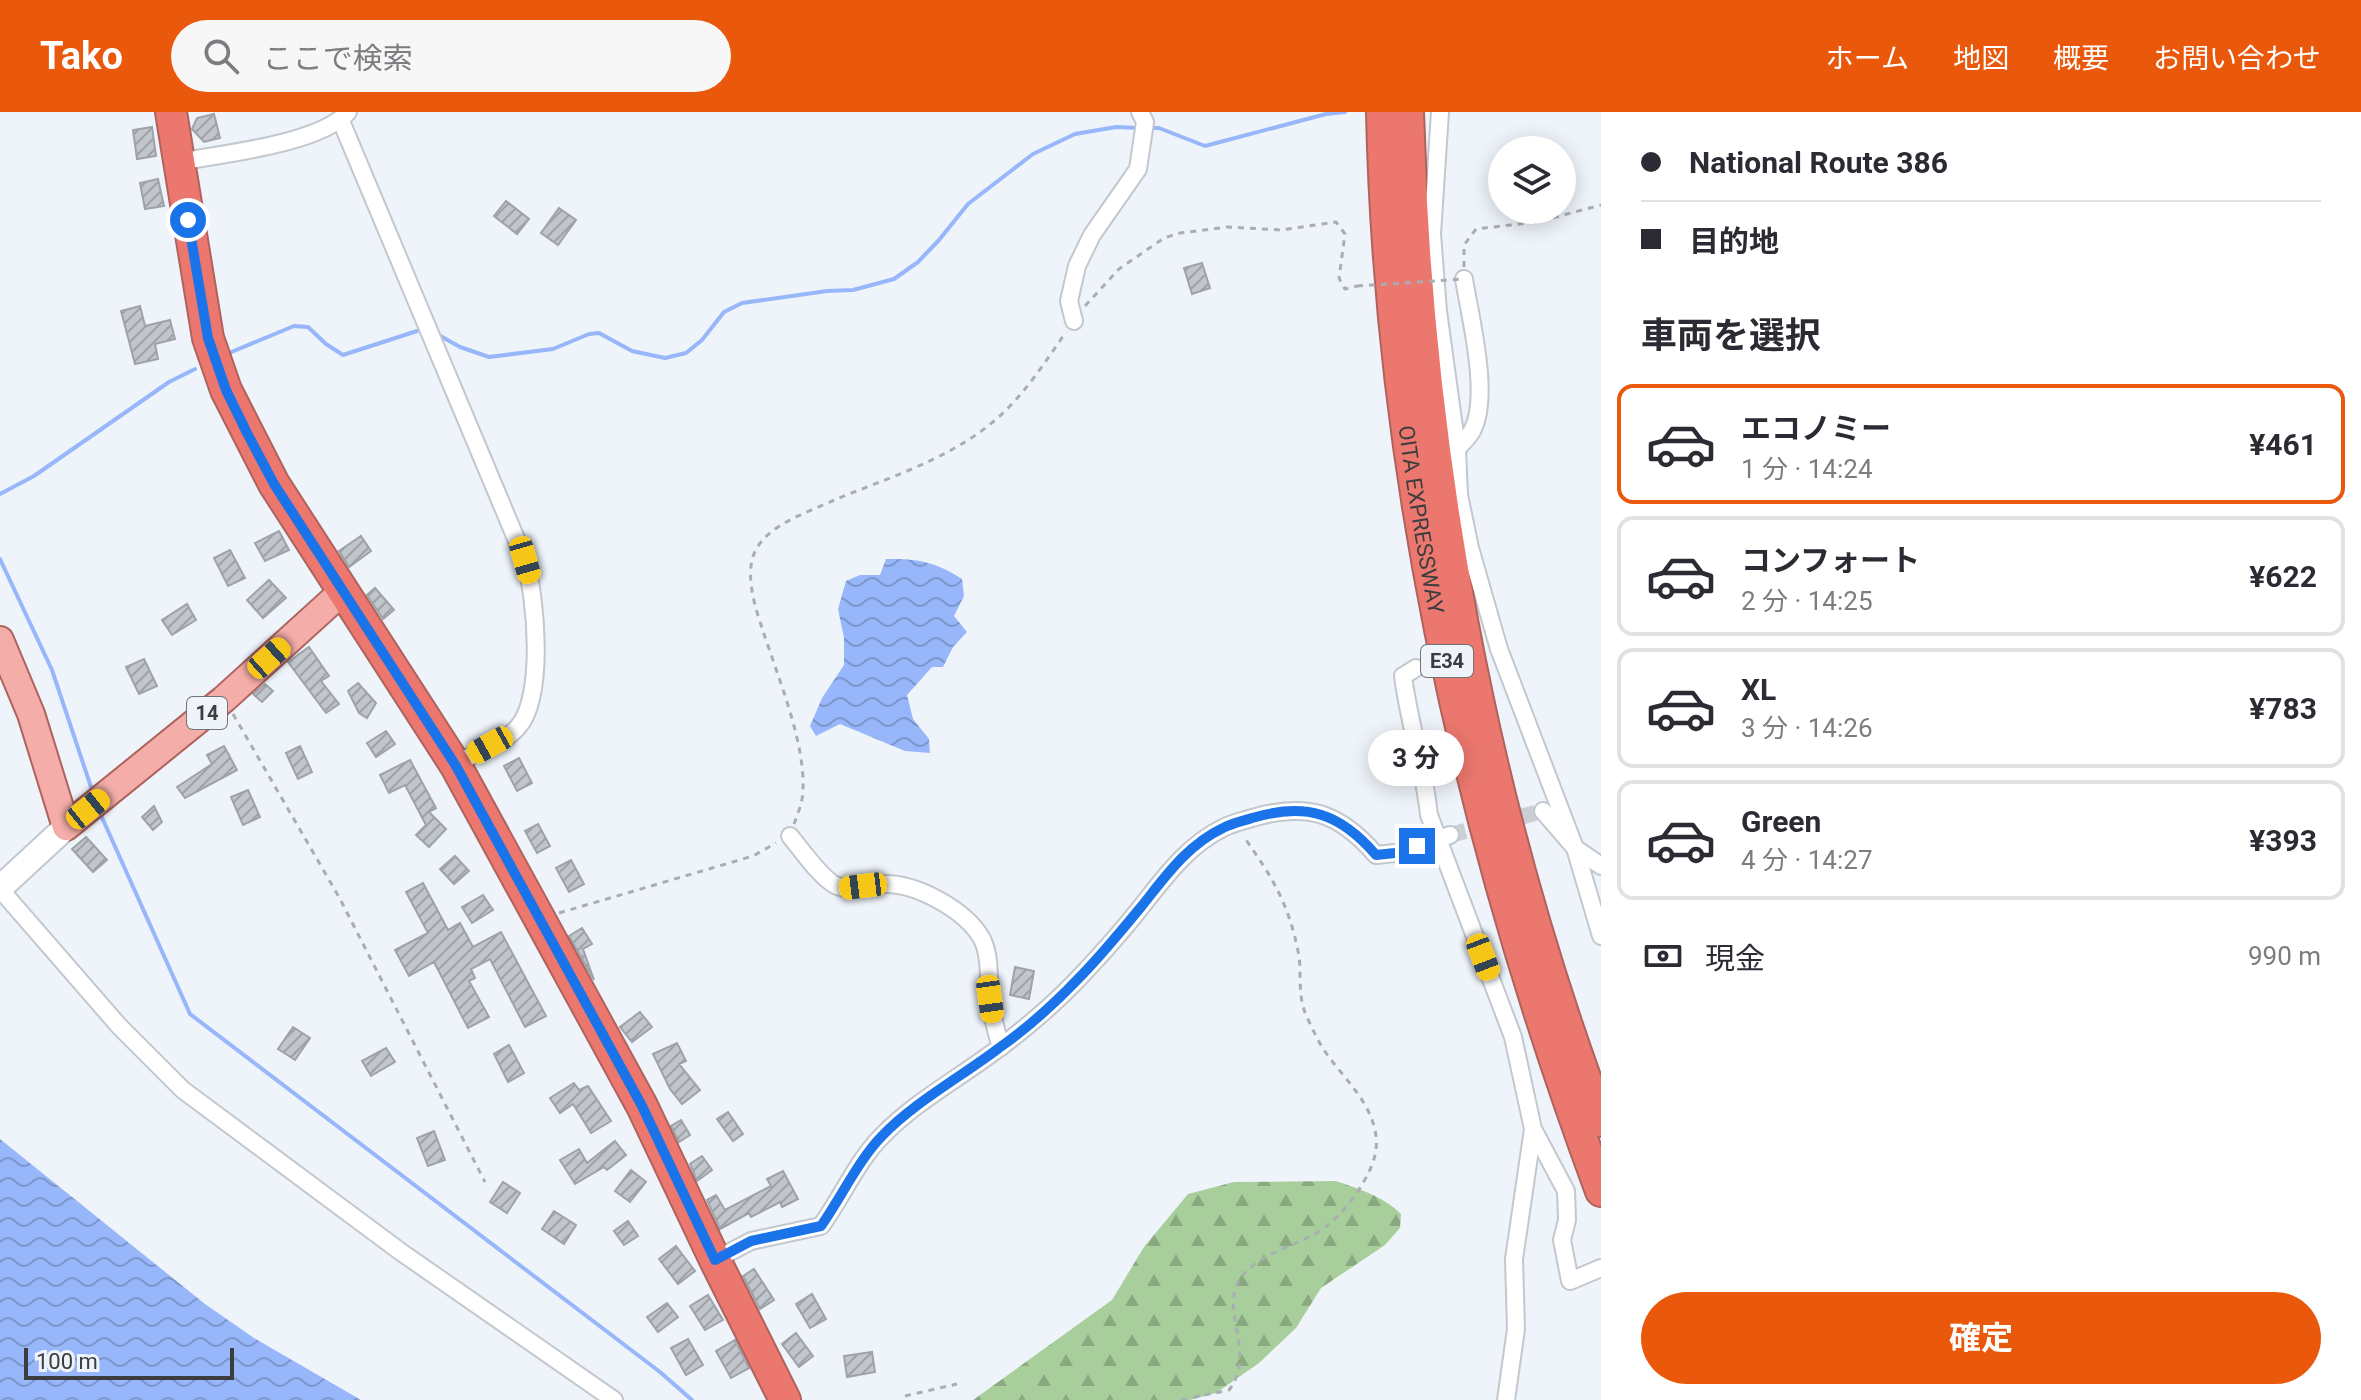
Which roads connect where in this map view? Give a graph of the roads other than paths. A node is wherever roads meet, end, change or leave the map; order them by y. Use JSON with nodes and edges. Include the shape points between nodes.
{"nodes":[{"id":1,"x":171,"y":112,"type":"edge"},
{"id":2,"x":1140,"y":112,"type":"edge"},
{"id":3,"x":1408,"y":112,"type":"edge"},
{"id":4,"x":1440,"y":112,"type":"edge"},
{"id":5,"x":344,"y":116,"type":"edge"},
{"id":6,"x":1382,"y":121,"type":"edge"},
{"id":7,"x":178,"y":162,"type":"junction"},
{"id":8,"x":1464,"y":279,"type":"road end"},
{"id":9,"x":1074,"y":321,"type":"road end"},
{"id":10,"x":1457,"y":449,"type":"junction"},
{"id":11,"x":343,"y":591,"type":"junction"},
{"id":12,"x":0,"y":640,"type":"edge"},
{"id":13,"x":1499,"y":649,"type":"junction"},
{"id":14,"x":1481,"y":654,"type":"dead end"},
{"id":15,"x":1416,"y":668,"type":"dead end"},
{"id":16,"x":456,"y":766,"type":"junction"},
{"id":17,"x":1543,"y":811,"type":"dead end"},
{"id":18,"x":66,"y":827,"type":"junction"},
{"id":19,"x":790,"y":836,"type":"road end"},
{"id":20,"x":1444,"y":837,"type":"junction"},
{"id":21,"x":1575,"y":848,"type":"junction"},
{"id":22,"x":1601,"y":866,"type":"edge"},
{"id":23,"x":0,"y":888,"type":"edge"},
{"id":24,"x":1601,"y":936,"type":"edge"},
{"id":25,"x":1001,"y":1047,"type":"junction"},
{"id":26,"x":1601,"y":1121,"type":"edge"},
{"id":27,"x":1533,"y":1129,"type":"junction"},
{"id":28,"x":1601,"y":1191,"type":"edge"},
{"id":29,"x":715,"y":1260,"type":"junction"},
{"id":30,"x":1601,"y":1268,"type":"edge"},
{"id":31,"x":614,"y":1400,"type":"edge"},
{"id":32,"x":785,"y":1400,"type":"edge"},
{"id":33,"x":1506,"y":1400,"type":"edge"}],
"edges":[{"from":1,"to":7,"type":"highway"},
{"from":2,"to":9,"type":"street","via":[[1145,122],[1138,169],[1077,266],[1069,301]]},
{"from":3,"to":26,"type":"highway","name":"OITA EXPRESSWAY","number":"E34","via":[[1423,355],[1459,600],[1515,851]]},
{"from":4,"to":10,"type":"street","via":[[1432,234]]},
{"from":5,"to":7,"type":"street","via":[[284,143]]},
{"from":5,"to":16,"type":"street","via":[[532,584],[536,657],[529,712],[517,730]]},
{"from":6,"to":28,"type":"highway","name":"OITA EXPRESSWAY","number":"E34","via":[[1402,382],[1436,610],[1490,850],[1565,1095]]},
{"from":7,"to":11,"type":"highway","via":[[208,338],[226,390],[274,484]]},
{"from":8,"to":10,"type":"street","via":[[1480,397],[1473,431]]},
{"from":10,"to":13,"type":"street","via":[[1459,495],[1470,548]]},
{"from":11,"to":16,"type":"highway"},
{"from":11,"to":18,"type":"main road","number":"14","via":[[224,699]]},
{"from":12,"to":18,"type":"main road","via":[[31,714]]},
{"from":13,"to":14,"type":"street"},
{"from":13,"to":21,"type":"street"},
{"from":15,"to":20,"type":"street","via":[[1403,676],[1407,707],[1429,815]]},
{"from":16,"to":29,"type":"highway","via":[[642,1106]]},
{"from":17,"to":21,"type":"street"},
{"from":18,"to":23,"type":"main road"},
{"from":19,"to":25,"type":"street","via":[[833,884],[903,886],[931,895],[967,920],[987,957],[993,1024]]},
{"from":20,"to":25,"type":"street","via":[[1376,855],[1358,834],[1318,812],[1269,813],[1235,823],[1199,842],[1178,862],[1076,982]]},
{"from":20,"to":27,"type":"street","via":[[1513,1037]]},
{"from":21,"to":22,"type":"street"},
{"from":21,"to":24,"type":"street"},
{"from":23,"to":31,"type":"street","via":[[119,1026],[183,1090],[401,1252]]},
{"from":25,"to":29,"type":"street","via":[[881,1137],[821,1226],[751,1241]]},
{"from":27,"to":30,"type":"street","via":[[1566,1191],[1562,1240],[1570,1281]]},
{"from":27,"to":33,"type":"street","via":[[1514,1259],[1516,1329]]},
{"from":29,"to":32,"type":"highway"}]}
